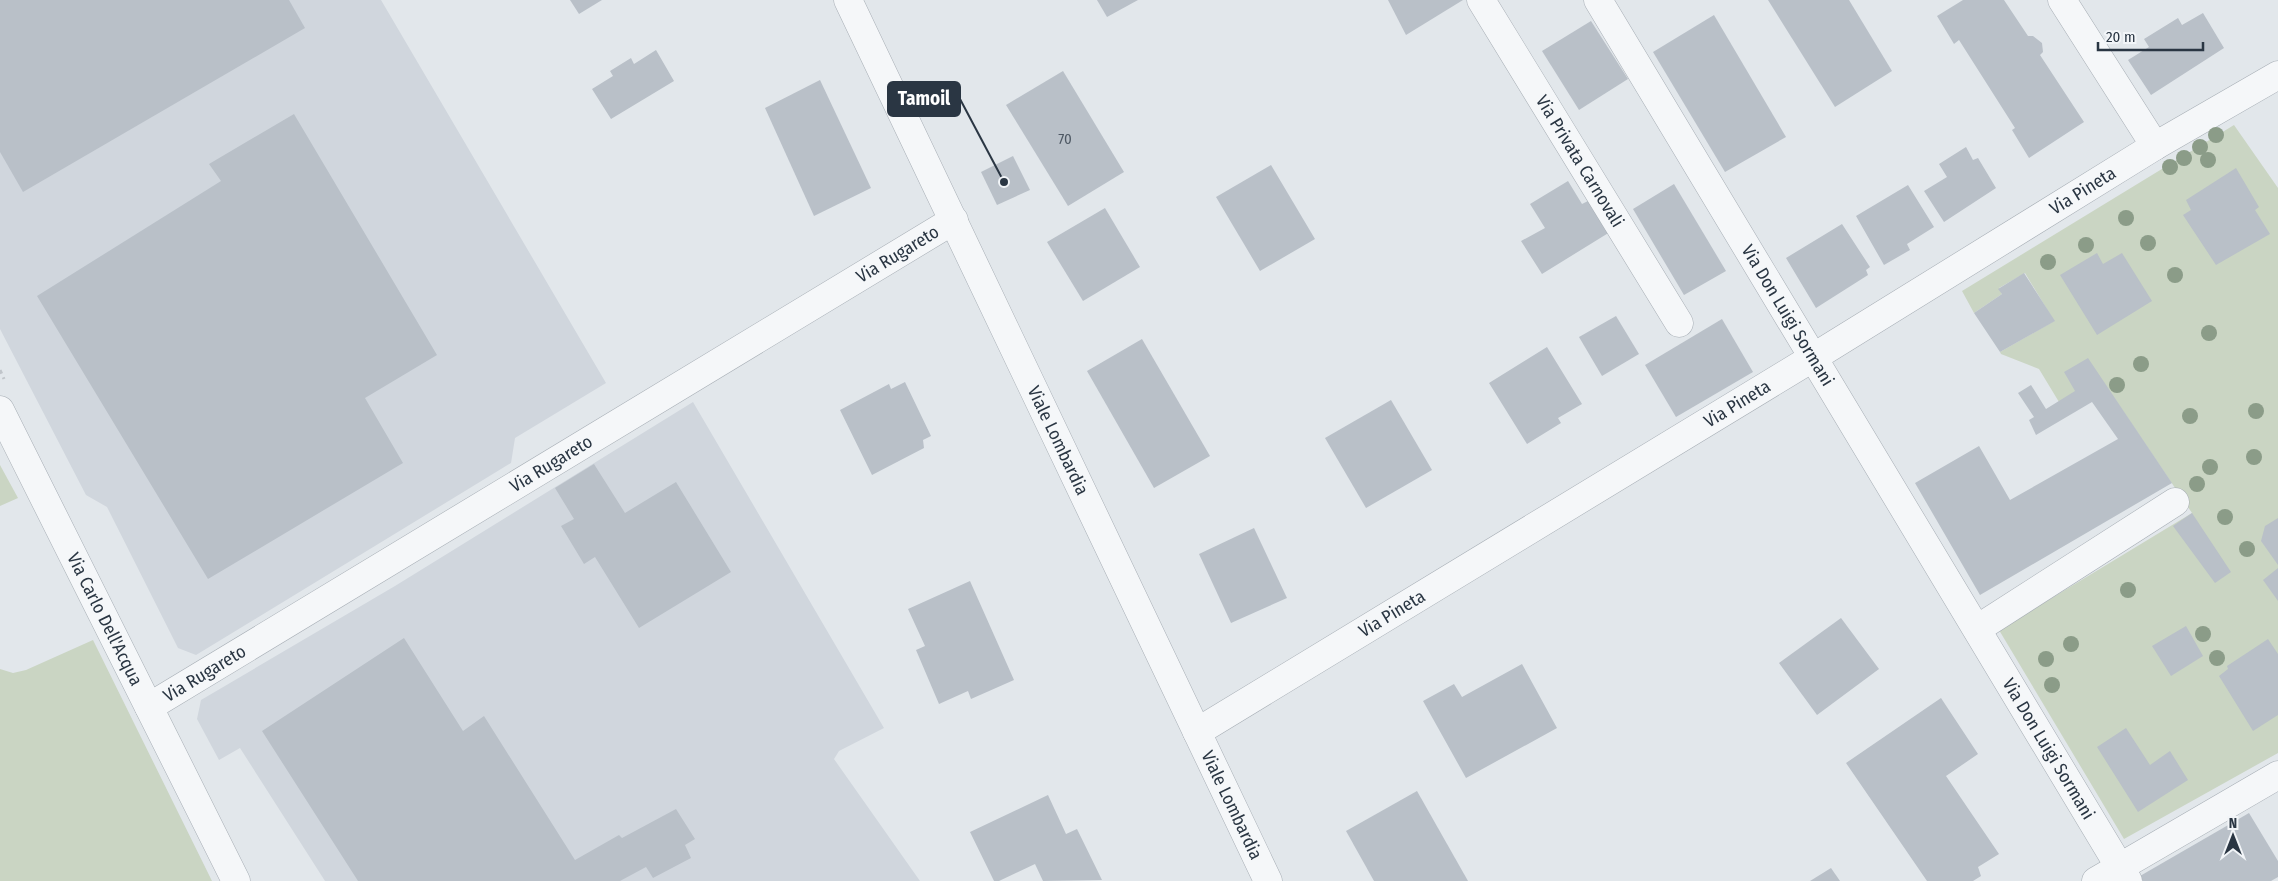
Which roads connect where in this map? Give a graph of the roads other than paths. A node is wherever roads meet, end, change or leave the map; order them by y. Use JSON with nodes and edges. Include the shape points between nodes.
{"nodes":[{"id":1,"x":848,"y":0,"type":"edge"},
{"id":2,"x":1481,"y":0,"type":"edge"},
{"id":3,"x":1598,"y":0,"type":"edge"},
{"id":4,"x":2062,"y":0,"type":"edge"},
{"id":5,"x":2278,"y":75,"type":"edge"},
{"id":6,"x":2155,"y":146,"type":"junction"},
{"id":7,"x":954,"y":220,"type":"junction"},
{"id":8,"x":1679,"y":323,"type":"dead end"},
{"id":9,"x":1814,"y":357,"type":"junction"},
{"id":10,"x":0,"y":410,"type":"edge"},
{"id":11,"x":2175,"y":502,"type":"dead end"},
{"id":12,"x":1977,"y":629,"type":"junction"},
{"id":13,"x":149,"y":707,"type":"junction"},
{"id":14,"x":1197,"y":732,"type":"junction"},
{"id":15,"x":2278,"y":775,"type":"edge"},
{"id":16,"x":2124,"y":874,"type":"edge"},
{"id":17,"x":236,"y":881,"type":"edge"},
{"id":18,"x":1268,"y":881,"type":"edge"},
{"id":19,"x":2096,"y":881,"type":"edge"}],
"edges":[{"from":1,"to":7,"type":"street","name":"Viale Lombardia"},
{"from":2,"to":8,"type":"street","name":"Via Privata Carnovali"},
{"from":3,"to":9,"type":"street","name":"Via Don Luigi Sormani"},
{"from":4,"to":6,"type":"street"},
{"from":5,"to":6,"type":"street","name":"Via Pineta"},
{"from":6,"to":9,"type":"street","name":"Via Pineta"},
{"from":7,"to":13,"type":"street","name":"Via Rugareto"},
{"from":7,"to":14,"type":"street","name":"Viale Lombardia"},
{"from":9,"to":12,"type":"street","name":"Via Don Luigi Sormani"},
{"from":9,"to":14,"type":"street","name":"Via Pineta"},
{"from":10,"to":13,"type":"street","name":"Via Carlo Dell'Acqua"},
{"from":11,"to":12,"type":"street"},
{"from":12,"to":16,"type":"street","name":"Via Don Luigi Sormani"},
{"from":13,"to":17,"type":"street","name":"Via Carlo Dell'Acqua"},
{"from":14,"to":18,"type":"street","name":"Viale Lombardia"},
{"from":15,"to":16,"type":"street"},
{"from":16,"to":19,"type":"street"}]}
